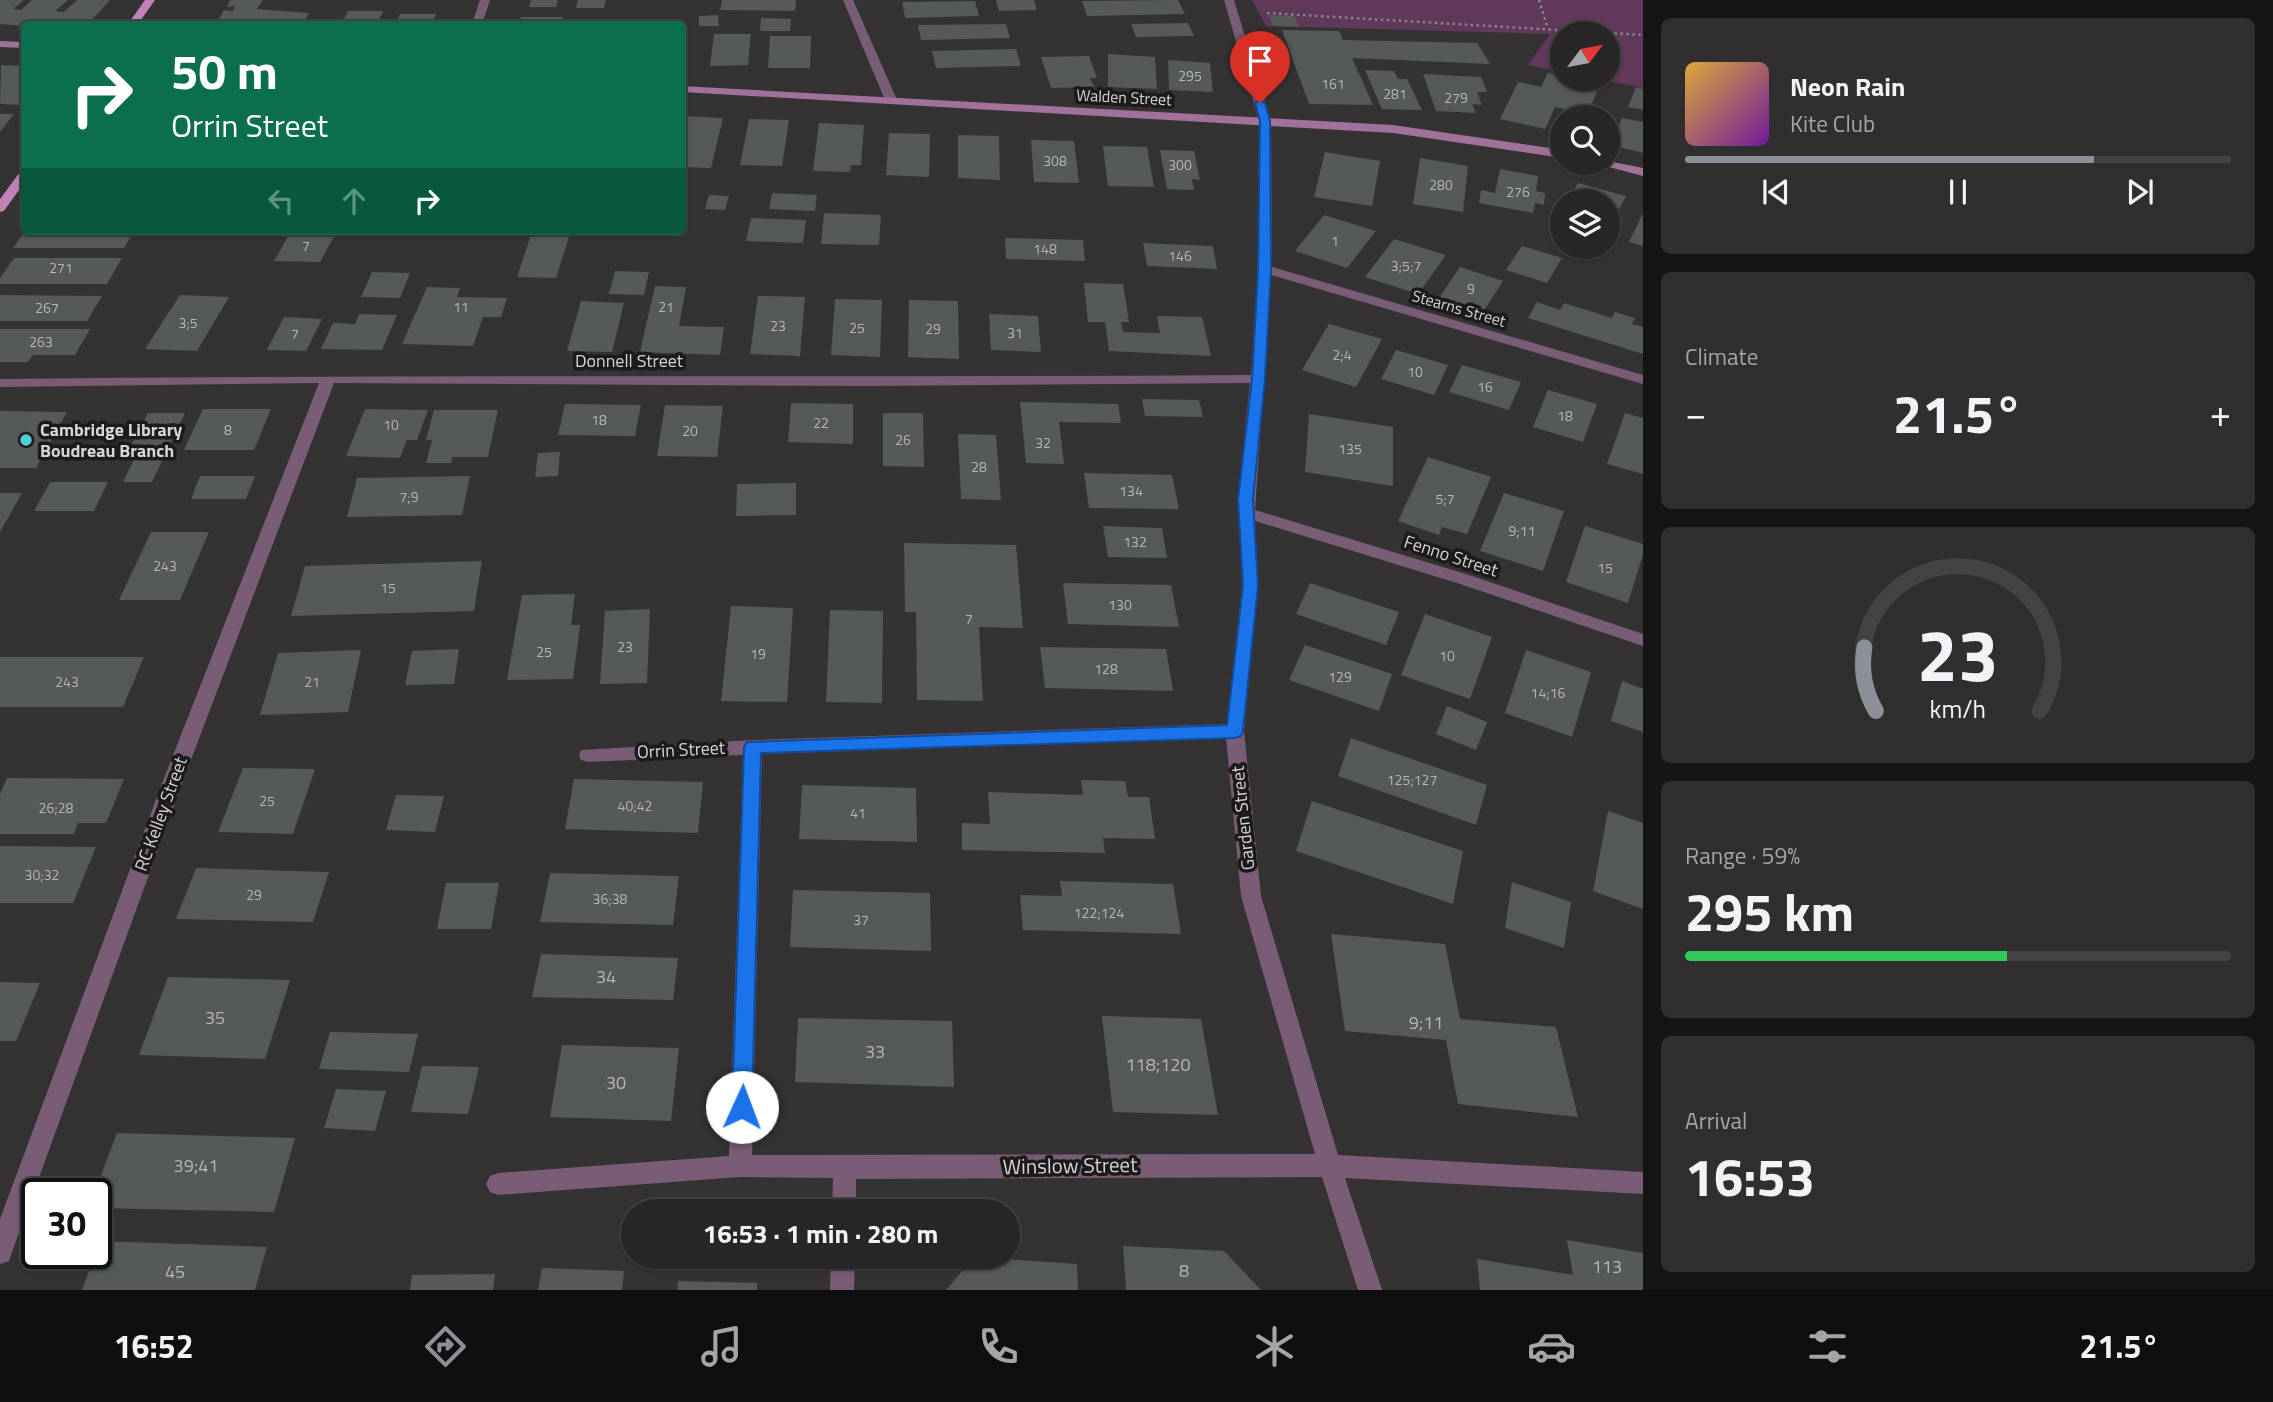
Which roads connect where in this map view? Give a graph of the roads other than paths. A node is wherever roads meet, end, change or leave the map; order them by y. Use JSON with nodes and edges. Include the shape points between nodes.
{"nodes":[{"id":1,"x":150,"y":0,"type":"edge"},
{"id":2,"x":485,"y":0,"type":"edge"},
{"id":3,"x":848,"y":0,"type":"edge"},
{"id":4,"x":1230,"y":0,"type":"edge"},
{"id":5,"x":135,"y":21,"type":"edge"},
{"id":6,"x":478,"y":21,"type":"edge"},
{"id":7,"x":0,"y":44,"type":"edge"},
{"id":8,"x":21,"y":45,"type":"edge"},
{"id":9,"x":686,"y":89,"type":"edge"},
{"id":10,"x":891,"y":100,"type":"junction"},
{"id":11,"x":1265,"y":121,"type":"junction"},
{"id":12,"x":1550,"y":151,"type":"edge"},
{"id":13,"x":1620,"y":167,"type":"edge"},
{"id":14,"x":1643,"y":172,"type":"edge"},
{"id":15,"x":21,"y":179,"type":"edge"},
{"id":16,"x":0,"y":208,"type":"edge"},
{"id":17,"x":1265,"y":270,"type":"junction"},
{"id":18,"x":328,"y":379,"type":"junction"},
{"id":19,"x":1258,"y":379,"type":"junction"},
{"id":20,"x":1643,"y":380,"type":"edge"},
{"id":21,"x":0,"y":383,"type":"edge"},
{"id":22,"x":1246,"y":513,"type":"junction"},
{"id":23,"x":1643,"y":640,"type":"edge"},
{"id":24,"x":1235,"y":731,"type":"junction"},
{"id":25,"x":752,"y":747,"type":"junction"},
{"id":26,"x":588,"y":755,"type":"dead end"},
{"id":27,"x":740,"y":1166,"type":"junction"},
{"id":28,"x":845,"y":1167,"type":"junction"},
{"id":29,"x":1330,"y":1167,"type":"junction"},
{"id":30,"x":1643,"y":1183,"type":"edge"},
{"id":31,"x":498,"y":1184,"type":"dead end"},
{"id":32,"x":844,"y":1199,"type":"edge"},
{"id":33,"x":0,"y":1252,"type":"edge"},
{"id":34,"x":843,"y":1269,"type":"edge"},
{"id":35,"x":842,"y":1290,"type":"edge"},
{"id":36,"x":1370,"y":1290,"type":"edge"}],
"edges":[{"from":1,"to":5,"type":"main road"},
{"from":2,"to":6,"type":"street"},
{"from":3,"to":10,"type":"street"},
{"from":4,"to":11,"type":"street","name":"Garden Street"},
{"from":7,"to":8,"type":"street"},
{"from":9,"to":10,"type":"street","name":"Walden Street"},
{"from":10,"to":11,"type":"street","name":"Walden Street"},
{"from":11,"to":12,"type":"street","name":"Walden Street","via":[[1393,129]]},
{"from":11,"to":17,"type":"street","name":"Garden Street"},
{"from":13,"to":14,"type":"street"},
{"from":15,"to":16,"type":"main road"},
{"from":17,"to":19,"type":"street","name":"Garden Street"},
{"from":17,"to":20,"type":"street","name":"Stearns Street"},
{"from":18,"to":19,"type":"street","name":"Donnell Street"},
{"from":18,"to":21,"type":"street","name":"Donnell Street"},
{"from":18,"to":33,"type":"street","name":"RC Kelley Street","via":[[171,786]]},
{"from":19,"to":22,"type":"street","name":"Garden Street"},
{"from":22,"to":23,"type":"street","name":"Fenno Street"},
{"from":22,"to":24,"type":"street","name":"Garden Street","via":[[1250,586]]},
{"from":24,"to":25,"type":"street","name":"Orrin Street"},
{"from":24,"to":29,"type":"street","name":"Garden Street","via":[[1251,896]]},
{"from":25,"to":26,"type":"street","name":"Orrin Street"},
{"from":25,"to":27,"type":"street"},
{"from":27,"to":28,"type":"street","name":"Winslow Street"},
{"from":27,"to":31,"type":"street","name":"Winslow Street"},
{"from":28,"to":29,"type":"street","name":"Winslow Street"},
{"from":28,"to":32,"type":"street"},
{"from":29,"to":30,"type":"street","name":"Winslow Street"},
{"from":29,"to":36,"type":"street","name":"Garden Street"},
{"from":34,"to":35,"type":"street"}]}
